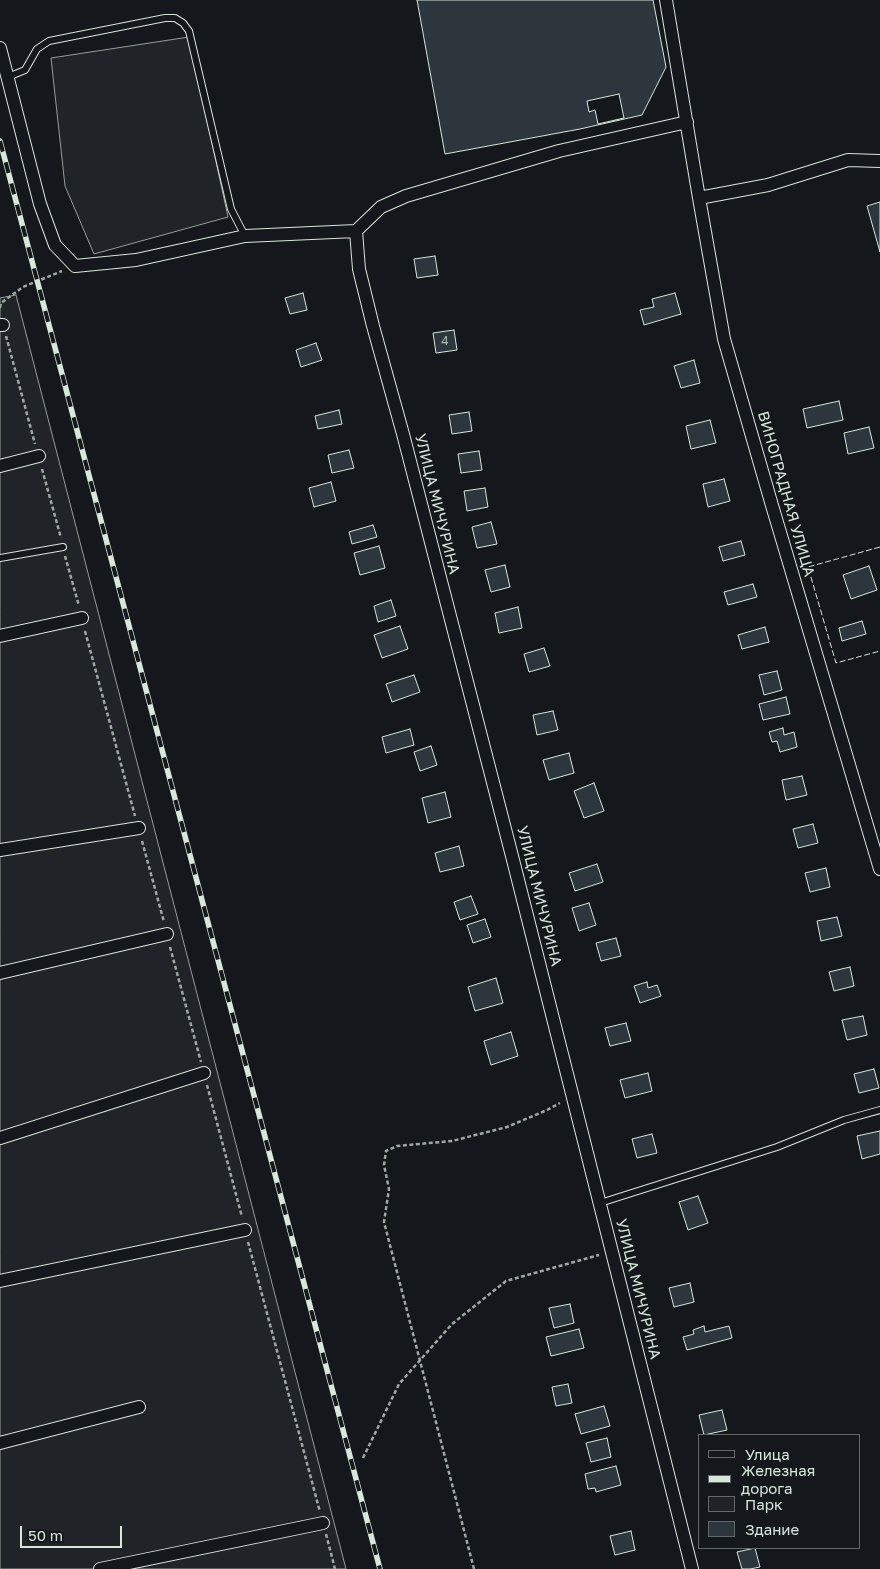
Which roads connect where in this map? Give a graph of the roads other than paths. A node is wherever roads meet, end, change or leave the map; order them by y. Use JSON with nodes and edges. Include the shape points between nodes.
{"nodes":[{"id":1,"x":666,"y":0,"type":"edge"},
{"id":2,"x":0,"y":48,"type":"edge"},
{"id":3,"x":8,"y":77,"type":"junction"},
{"id":4,"x":687,"y":122,"type":"junction"},
{"id":5,"x":880,"y":161,"type":"edge"},
{"id":6,"x":699,"y":198,"type":"junction"},
{"id":7,"x":356,"y":231,"type":"junction"},
{"id":8,"x":246,"y":236,"type":"junction"},
{"id":9,"x":39,"y":456,"type":"dead end"},
{"id":10,"x":0,"y":466,"type":"edge"},
{"id":11,"x":63,"y":547,"type":"dead end"},
{"id":12,"x":0,"y":558,"type":"edge"},
{"id":13,"x":82,"y":618,"type":"dead end"},
{"id":14,"x":0,"y":636,"type":"edge"},
{"id":15,"x":138,"y":828,"type":"dead end"},
{"id":16,"x":0,"y":850,"type":"edge"},
{"id":17,"x":880,"y":869,"type":"edge"},
{"id":18,"x":167,"y":934,"type":"dead end"},
{"id":19,"x":0,"y":973,"type":"edge"},
{"id":20,"x":204,"y":1073,"type":"dead end"},
{"id":21,"x":880,"y":1110,"type":"edge"},
{"id":22,"x":0,"y":1138,"type":"edge"},
{"id":23,"x":600,"y":1203,"type":"junction"},
{"id":24,"x":245,"y":1230,"type":"dead end"},
{"id":25,"x":0,"y":1281,"type":"edge"},
{"id":26,"x":139,"y":1407,"type":"dead end"},
{"id":27,"x":0,"y":1443,"type":"edge"},
{"id":28,"x":323,"y":1523,"type":"dead end"},
{"id":29,"x":100,"y":1569,"type":"edge"},
{"id":30,"x":692,"y":1569,"type":"edge"}],
"edges":[{"from":1,"to":4,"type":"street","name":"ВИНОГРАДНАЯ УЛИЦА"},
{"from":2,"to":3,"type":"street"},
{"from":3,"to":8,"type":"street","via":[[40,204],[55,245],[75,266],[136,260]]},
{"from":3,"to":8,"type":"lane","via":[[26,70],[36,49],[49,41],[165,18],[175,18],[183,23],[189,31],[231,209]]},
{"from":4,"to":6,"type":"street","name":"ВИНОГРАДНАЯ УЛИЦА"},
{"from":4,"to":7,"type":"street","via":[[559,151],[406,196],[381,206]]},
{"from":5,"to":6,"type":"street","via":[[848,160],[768,185]]},
{"from":6,"to":17,"type":"street","name":"ВИНОГРАДНАЯ УЛИЦА","via":[[724,339]]},
{"from":7,"to":8,"type":"street"},
{"from":7,"to":23,"type":"street","name":"УЛИЦА МИЧУРИНА","via":[[359,269],[373,326]]},
{"from":9,"to":10,"type":"street"},
{"from":11,"to":12,"type":"lane"},
{"from":13,"to":14,"type":"street"},
{"from":15,"to":16,"type":"street"},
{"from":18,"to":19,"type":"street"},
{"from":20,"to":22,"type":"street"},
{"from":21,"to":23,"type":"lane","via":[[844,1120],[768,1150]]},
{"from":23,"to":30,"type":"street","name":"УЛИЦА МИЧУРИНА"},
{"from":24,"to":25,"type":"street"},
{"from":26,"to":27,"type":"street"},
{"from":28,"to":29,"type":"street"}]}
